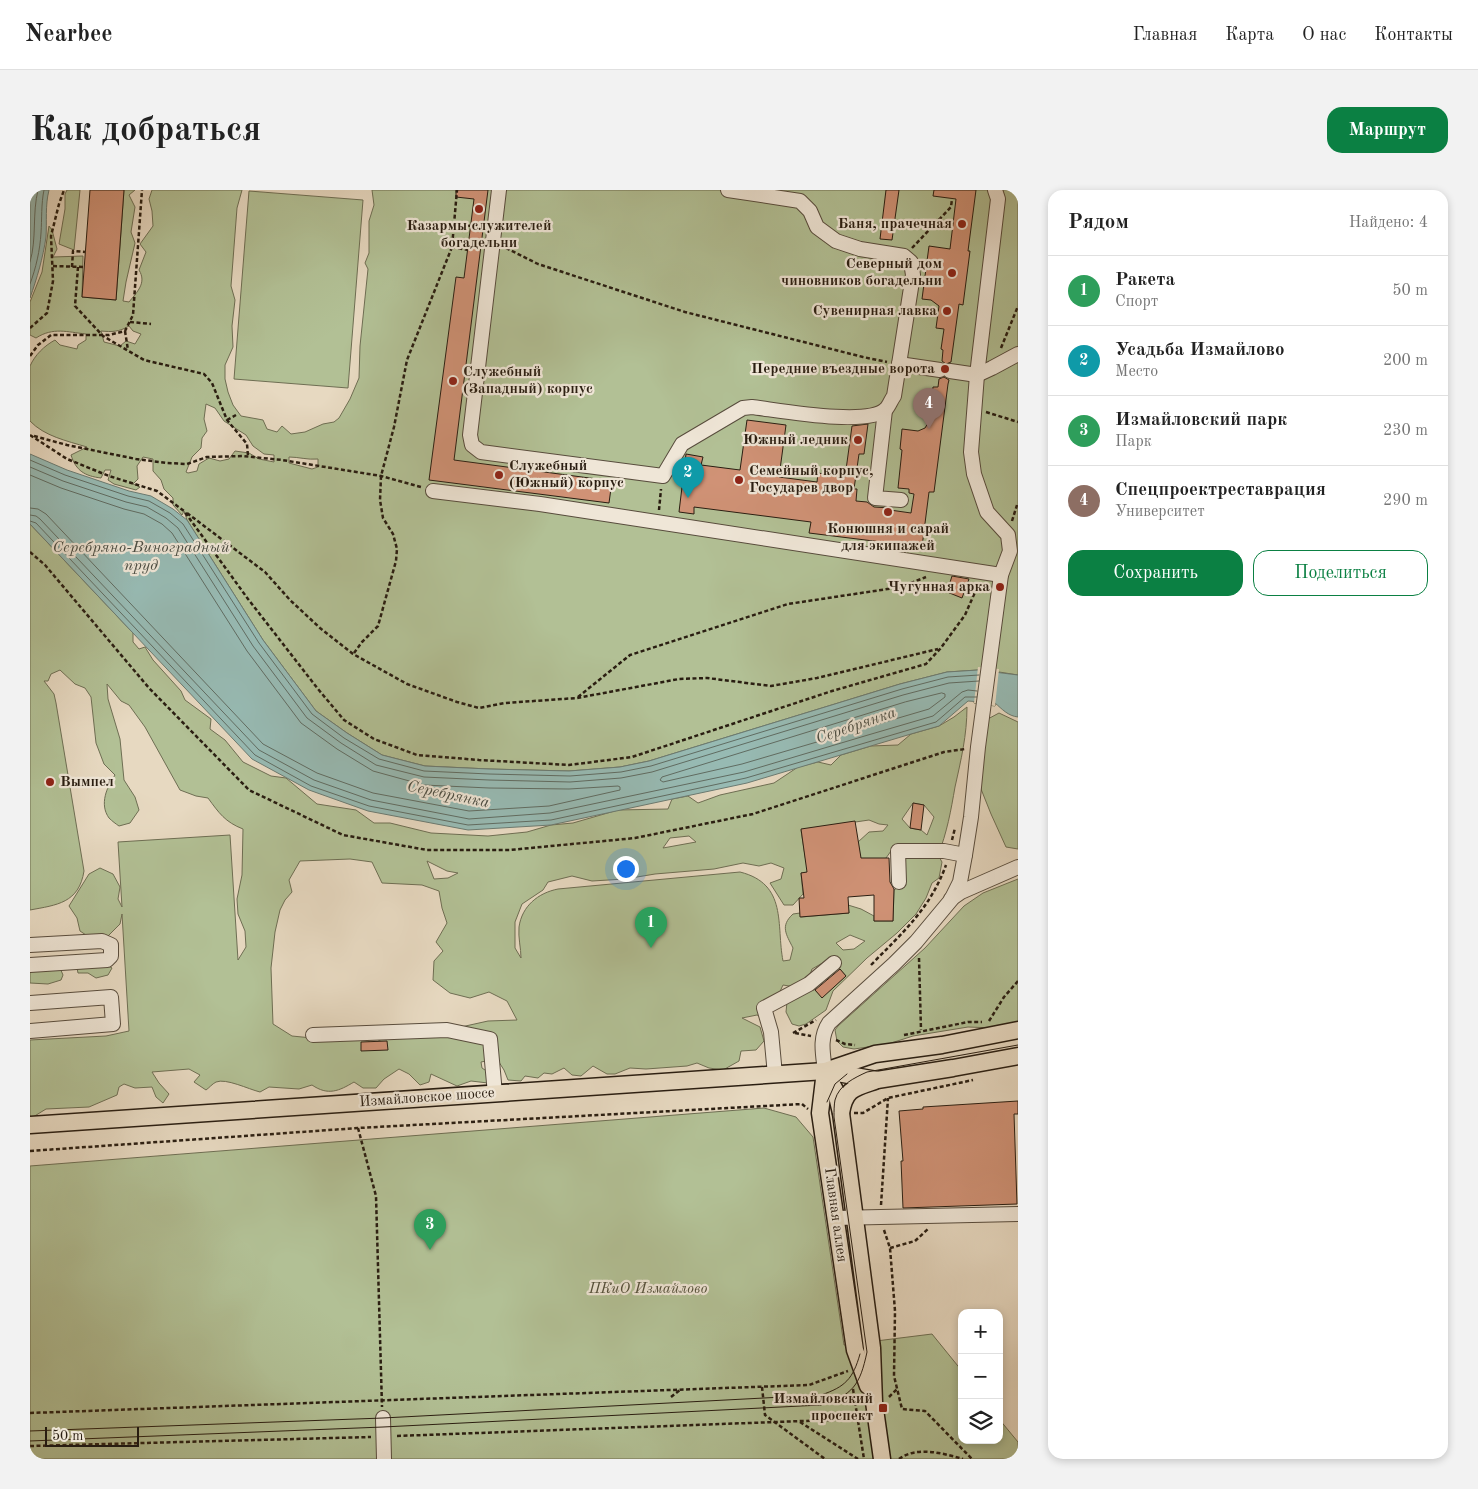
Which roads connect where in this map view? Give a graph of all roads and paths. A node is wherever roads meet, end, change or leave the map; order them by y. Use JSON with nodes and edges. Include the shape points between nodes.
{"nodes":[{"id":1,"x":64,"y":190,"type":"edge"},
{"id":2,"x":142,"y":190,"type":"edge"},
{"id":3,"x":457,"y":190,"type":"edge"},
{"id":4,"x":499,"y":190,"type":"edge"},
{"id":5,"x":728,"y":190,"type":"edge"},
{"id":6,"x":995,"y":190,"type":"edge"},
{"id":7,"x":952,"y":199,"type":"dead end"},
{"id":8,"x":454,"y":224,"type":"junction"},
{"id":9,"x":471,"y":226,"type":"dead end"},
{"id":10,"x":493,"y":241,"type":"junction"},
{"id":11,"x":452,"y":247,"type":"junction"},
{"id":12,"x":468,"y":250,"type":"dead end"},
{"id":13,"x":85,"y":252,"type":"dead end"},
{"id":14,"x":904,"y":256,"type":"junction"},
{"id":15,"x":53,"y":266,"type":"junction"},
{"id":16,"x":72,"y":267,"type":"junction"},
{"id":17,"x":78,"y":267,"type":"junction"},
{"id":18,"x":84,"y":268,"type":"dead end"},
{"id":19,"x":1018,"y":306,"type":"edge"},
{"id":20,"x":130,"y":322,"type":"junction"},
{"id":21,"x":151,"y":324,"type":"dead end"},
{"id":22,"x":30,"y":328,"type":"edge"},
{"id":23,"x":125,"y":331,"type":"junction"},
{"id":24,"x":103,"y":336,"type":"junction"},
{"id":25,"x":128,"y":350,"type":"junction"},
{"id":26,"x":1018,"y":354,"type":"edge"},
{"id":27,"x":30,"y":356,"type":"edge"},
{"id":28,"x":899,"y":364,"type":"junction"},
{"id":29,"x":992,"y":368,"type":"junction"},
{"id":30,"x":977,"y":375,"type":"junction"},
{"id":31,"x":975,"y":408,"type":"junction"},
{"id":32,"x":885,"y":410,"type":"junction"},
{"id":33,"x":236,"y":415,"type":"dead end"},
{"id":34,"x":227,"y":420,"type":"junction"},
{"id":35,"x":1018,"y":422,"type":"edge"},
{"id":36,"x":30,"y":435,"type":"edge"},
{"id":37,"x":248,"y":456,"type":"junction"},
{"id":38,"x":381,"y":476,"type":"junction"},
{"id":39,"x":663,"y":476,"type":"junction"},
{"id":40,"x":434,"y":491,"type":"joint"},
{"id":41,"x":901,"y":500,"type":"dead end"},
{"id":42,"x":184,"y":511,"type":"junction"},
{"id":43,"x":657,"y":522,"type":"junction"},
{"id":44,"x":1014,"y":551,"type":"edge"},
{"id":45,"x":30,"y":552,"type":"edge"},
{"id":46,"x":947,"y":567,"type":"junction"},
{"id":47,"x":984,"y":573,"type":"junction"},
{"id":48,"x":1001,"y":575,"type":"junction"},
{"id":49,"x":940,"y":648,"type":"junction"},
{"id":50,"x":353,"y":654,"type":"junction"},
{"id":51,"x":576,"y":698,"type":"junction"},
{"id":52,"x":969,"y":749,"type":"dead end"},
{"id":53,"x":956,"y":824,"type":"dead end"},
{"id":54,"x":949,"y":852,"type":"junction"},
{"id":55,"x":965,"y":855,"type":"junction"},
{"id":56,"x":1018,"y":867,"type":"edge"},
{"id":57,"x":899,"y":882,"type":"dead end"},
{"id":58,"x":951,"y":900,"type":"junction"},
{"id":59,"x":918,"y":939,"type":"junction"},
{"id":60,"x":30,"y":945,"type":"edge"},
{"id":61,"x":834,"y":963,"type":"dead end"},
{"id":62,"x":30,"y":965,"type":"edge"},
{"id":63,"x":866,"y":971,"type":"dead end"},
{"id":64,"x":1018,"y":981,"type":"edge"},
{"id":65,"x":30,"y":1003,"type":"edge"},
{"id":66,"x":818,"y":1017,"type":"dead end"},
{"id":67,"x":998,"y":1020,"type":"dead end"},
{"id":68,"x":989,"y":1022,"type":"junction"},
{"id":69,"x":921,"y":1030,"type":"junction"},
{"id":70,"x":1018,"y":1030,"type":"edge"},
{"id":71,"x":30,"y":1031,"type":"edge"},
{"id":72,"x":793,"y":1033,"type":"dead end"},
{"id":73,"x":313,"y":1035,"type":"dead end"},
{"id":74,"x":904,"y":1035,"type":"dead end"},
{"id":75,"x":861,"y":1044,"type":"dead end"},
{"id":76,"x":851,"y":1045,"type":"dead end"},
{"id":77,"x":1018,"y":1056,"type":"edge"},
{"id":78,"x":825,"y":1071,"type":"junction"},
{"id":79,"x":775,"y":1075,"type":"junction"},
{"id":80,"x":981,"y":1078,"type":"dead end"},
{"id":81,"x":877,"y":1080,"type":"junction"},
{"id":82,"x":495,"y":1094,"type":"junction"},
{"id":83,"x":888,"y":1098,"type":"junction"},
{"id":84,"x":802,"y":1104,"type":"dead end"},
{"id":85,"x":845,"y":1113,"type":"junction"},
{"id":86,"x":30,"y":1125,"type":"edge"},
{"id":87,"x":358,"y":1128,"type":"junction"},
{"id":88,"x":30,"y":1151,"type":"edge"},
{"id":89,"x":1018,"y":1214,"type":"edge"},
{"id":90,"x":943,"y":1215,"type":"junction"},
{"id":91,"x":880,"y":1216,"type":"junction"},
{"id":92,"x":854,"y":1217,"type":"junction"},
{"id":93,"x":835,"y":1218,"type":"junction"},
{"id":94,"x":890,"y":1248,"type":"junction"},
{"id":95,"x":851,"y":1376,"type":"dead end"},
{"id":96,"x":852,"y":1382,"type":"dead end"},
{"id":97,"x":762,"y":1387,"type":"junction"},
{"id":98,"x":680,"y":1390,"type":"junction"},
{"id":99,"x":671,"y":1397,"type":"dead end"},
{"id":100,"x":382,"y":1401,"type":"junction"},
{"id":101,"x":874,"y":1402,"type":"junction"},
{"id":102,"x":30,"y":1413,"type":"edge"},
{"id":103,"x":383,"y":1418,"type":"joint"},
{"id":104,"x":857,"y":1418,"type":"junction"},
{"id":105,"x":799,"y":1421,"type":"junction"},
{"id":106,"x":776,"y":1422,"type":"junction"},
{"id":107,"x":711,"y":1424,"type":"dead end"},
{"id":108,"x":384,"y":1459,"type":"edge"},
{"id":109,"x":825,"y":1459,"type":"edge"},
{"id":110,"x":858,"y":1459,"type":"edge"},
{"id":111,"x":864,"y":1459,"type":"edge"},
{"id":112,"x":882,"y":1459,"type":"edge"},
{"id":113,"x":899,"y":1459,"type":"edge"},
{"id":114,"x":963,"y":1459,"type":"edge"},
{"id":115,"x":972,"y":1459,"type":"edge"}],
"edges":[{"from":1,"to":15,"type":"path","via":[[52,236]]},
{"from":2,"to":20,"type":"path"},
{"from":3,"to":8,"type":"path"},
{"from":4,"to":10,"type":"street"},
{"from":5,"to":14,"type":"street","via":[[800,201],[810,211],[817,227],[836,241]]},
{"from":6,"to":30,"type":"street","via":[[998,199]]},
{"from":7,"to":14,"type":"path","via":[[951,207]]},
{"from":8,"to":9,"type":"path"},
{"from":8,"to":11,"type":"path"},
{"from":10,"to":28,"type":"path","via":[[538,264],[685,312]]},
{"from":10,"to":39,"type":"street","via":[[470,435],[472,445],[481,452]]},
{"from":11,"to":12,"type":"path"},
{"from":11,"to":38,"type":"path","via":[[407,360]]},
{"from":13,"to":16,"type":"path","via":[[73,251]]},
{"from":14,"to":28,"type":"street","via":[[911,262],[913,275]]},
{"from":15,"to":16,"type":"path"},
{"from":15,"to":22,"type":"path","via":[[47,313]]},
{"from":16,"to":17,"type":"path"},
{"from":17,"to":18,"type":"path"},
{"from":17,"to":24,"type":"path","via":[[75,306]]},
{"from":19,"to":29,"type":"path"},
{"from":20,"to":21,"type":"path"},
{"from":20,"to":23,"type":"path"},
{"from":23,"to":24,"type":"path"},
{"from":23,"to":25,"type":"path"},
{"from":24,"to":25,"type":"path"},
{"from":24,"to":27,"type":"path","via":[[51,335]]},
{"from":25,"to":34,"type":"path","via":[[144,360],[204,374],[212,383]]},
{"from":26,"to":29,"type":"street"},
{"from":28,"to":30,"type":"street"},
{"from":28,"to":32,"type":"street","via":[[894,396]]},
{"from":29,"to":30,"type":"street"},
{"from":30,"to":31,"type":"street"},
{"from":31,"to":35,"type":"path"},
{"from":31,"to":44,"type":"street","via":[[971,452],[974,474],[987,512],[1008,534]]},
{"from":32,"to":39,"type":"street","via":[[869,416],[839,417],[743,408],[682,444]]},
{"from":32,"to":41,"type":"street","via":[[875,498]]},
{"from":33,"to":34,"type":"path"},
{"from":34,"to":37,"type":"path","via":[[247,444]]},
{"from":36,"to":37,"type":"path","via":[[167,463],[186,464],[207,456]]},
{"from":36,"to":42,"type":"path","via":[[67,460],[157,491]]},
{"from":37,"to":38,"type":"path"},
{"from":38,"to":40,"type":"path"},
{"from":38,"to":50,"type":"path","via":[[383,518],[393,534],[396,561],[378,626]]},
{"from":39,"to":43,"type":"path"},
{"from":40,"to":43,"type":"street"},
{"from":42,"to":49,"type":"path","via":[[248,599],[344,720],[374,739],[417,755],[569,765],[632,757],[832,691],[926,664]]},
{"from":42,"to":50,"type":"path","via":[[264,572],[320,628]]},
{"from":43,"to":46,"type":"street"},
{"from":44,"to":48,"type":"street"},
{"from":45,"to":52,"type":"path","via":[[45,565],[150,688],[249,790],[343,835],[427,850],[510,850],[636,838],[753,814],[944,752]]},
{"from":46,"to":47,"type":"street"},
{"from":46,"to":51,"type":"path","via":[[901,587],[788,604],[630,655]]},
{"from":47,"to":48,"type":"street"},
{"from":47,"to":49,"type":"path","via":[[965,615]]},
{"from":48,"to":55,"type":"street"},
{"from":49,"to":51,"type":"path","via":[[771,686],[707,678],[679,679]]},
{"from":50,"to":51,"type":"path","via":[[407,684],[479,708]]},
{"from":53,"to":54,"type":"path"},
{"from":54,"to":55,"type":"street"},
{"from":54,"to":57,"type":"street","via":[[898,851]]},
{"from":54,"to":63,"type":"path","via":[[940,881],[929,901],[911,926]]},
{"from":55,"to":58,"type":"street","via":[[960,882]]},
{"from":56,"to":58,"type":"street","via":[[961,892]]},
{"from":58,"to":59,"type":"street"},
{"from":59,"to":69,"type":"path"},
{"from":59,"to":78,"type":"street","via":[[825,1030],[822,1044]]},
{"from":60,"to":62,"type":"street","via":[[102,941],[111,944],[111,956],[107,960]]},
{"from":61,"to":79,"type":"street","via":[[809,984],[764,1008],[771,1032]]},
{"from":64,"to":68,"type":"path","via":[[1004,996]]},
{"from":65,"to":71,"type":"street","via":[[111,997],[113,1024]]},
{"from":66,"to":72,"type":"path"},
{"from":67,"to":68,"type":"path"},
{"from":68,"to":69,"type":"path"},
{"from":69,"to":74,"type":"path"},
{"from":70,"to":78,"type":"main road","via":[[875,1054]]},
{"from":73,"to":82,"type":"street","via":[[447,1030],[490,1039]]},
{"from":75,"to":76,"type":"path"},
{"from":77,"to":81,"type":"main road"},
{"from":78,"to":79,"type":"main road","name":"Измайловское шоссе"},
{"from":78,"to":81,"type":"main road"},
{"from":78,"to":85,"type":"main road","name":"Главная аллея"},
{"from":78,"to":93,"type":"main road","name":"Главная аллея","via":[[820,1113]]},
{"from":79,"to":82,"type":"main road","name":"Измайловское шоссе"},
{"from":80,"to":83,"type":"path"},
{"from":81,"to":85,"type":"main road","via":[[852,1090],[843,1101]]},
{"from":82,"to":86,"type":"main road","name":"Измайловское шоссе"},
{"from":83,"to":85,"type":"path","via":[[863,1113]]},
{"from":83,"to":91,"type":"path"},
{"from":84,"to":87,"type":"path"},
{"from":85,"to":92,"type":"main road","name":"Главная аллея"},
{"from":87,"to":88,"type":"path"},
{"from":87,"to":100,"type":"path","via":[[376,1196]]},
{"from":89,"to":90,"type":"street"},
{"from":90,"to":91,"type":"street"},
{"from":90,"to":94,"type":"path","via":[[915,1241]]},
{"from":91,"to":92,"type":"street"},
{"from":91,"to":94,"type":"path"},
{"from":92,"to":93,"type":"street"},
{"from":92,"to":101,"type":"main road","name":"Главная аллея","via":[[872,1348]]},
{"from":93,"to":101,"type":"main road","name":"Главная аллея","via":[[855,1350]]},
{"from":94,"to":115,"type":"path","via":[[895,1311],[894,1376],[902,1409],[925,1411]]},
{"from":95,"to":97,"type":"path","via":[[850,1370],[809,1386]]},
{"from":96,"to":104,"type":"path"},
{"from":97,"to":98,"type":"path"},
{"from":97,"to":106,"type":"path","via":[[765,1415]]},
{"from":98,"to":99,"type":"path"},
{"from":98,"to":100,"type":"path"},
{"from":100,"to":102,"type":"path"},
{"from":100,"to":103,"type":"path"},
{"from":101,"to":112,"type":"main road","name":"Главная аллея"},
{"from":103,"to":108,"type":"street"},
{"from":104,"to":105,"type":"path"},
{"from":104,"to":111,"type":"path"},
{"from":105,"to":106,"type":"path"},
{"from":105,"to":110,"type":"path"},
{"from":106,"to":107,"type":"path"},
{"from":106,"to":109,"type":"path"},
{"from":113,"to":114,"type":"path","via":[[920,1450]]}]}
